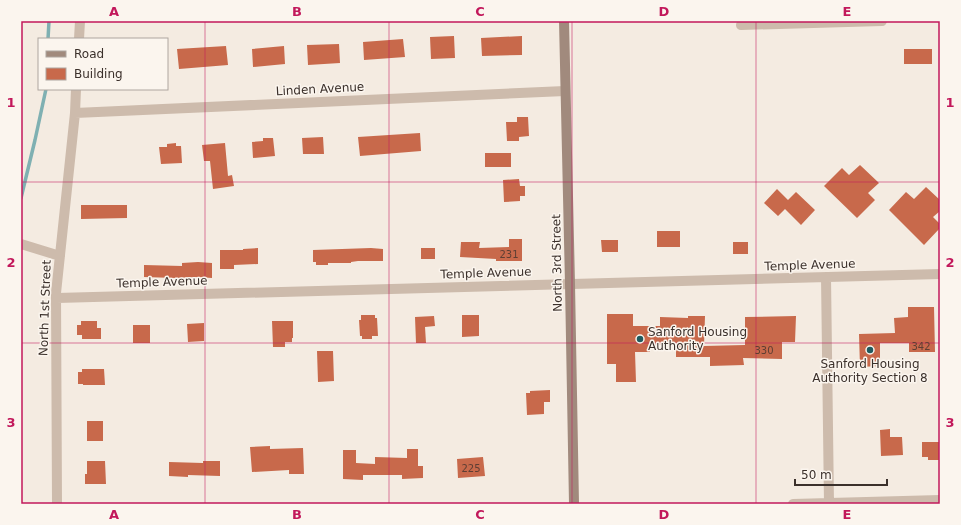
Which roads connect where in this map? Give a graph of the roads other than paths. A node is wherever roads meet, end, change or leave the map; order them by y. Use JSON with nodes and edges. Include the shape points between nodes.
{"nodes":[{"id":1,"x":80,"y":21,"type":"edge"},
{"id":2,"x":564,"y":21,"type":"edge"},
{"id":3,"x":882,"y":21,"type":"edge"},
{"id":4,"x":741,"y":25,"type":"dead end"},
{"id":5,"x":79,"y":38,"type":"edge"},
{"id":6,"x":76,"y":90,"type":"edge"},
{"id":7,"x":566,"y":91,"type":"junction"},
{"id":8,"x":75,"y":113,"type":"junction"},
{"id":9,"x":21,"y":244,"type":"edge"},
{"id":10,"x":60,"y":256,"type":"junction"},
{"id":11,"x":940,"y":274,"type":"edge"},
{"id":12,"x":826,"y":277,"type":"junction"},
{"id":13,"x":570,"y":284,"type":"junction"},
{"id":14,"x":56,"y":298,"type":"junction"},
{"id":15,"x":940,"y":500,"type":"edge"},
{"id":16,"x":57,"y":504,"type":"edge"},
{"id":17,"x":574,"y":504,"type":"edge"},
{"id":18,"x":793,"y":504,"type":"edge"},
{"id":19,"x":829,"y":504,"type":"edge"}],
"edges":[{"from":1,"to":5,"type":"street"},
{"from":2,"to":7,"type":"street","name":"North 3rd Street"},
{"from":3,"to":4,"type":"street"},
{"from":6,"to":8,"type":"street","name":"North 1st Street"},
{"from":7,"to":8,"type":"street","name":"Linden Avenue"},
{"from":7,"to":13,"type":"street","name":"North 3rd Street"},
{"from":8,"to":10,"type":"street","name":"North 1st Street"},
{"from":9,"to":10,"type":"street"},
{"from":10,"to":14,"type":"street","name":"North 1st Street"},
{"from":11,"to":12,"type":"street","name":"Temple Avenue"},
{"from":12,"to":13,"type":"street","name":"Temple Avenue"},
{"from":12,"to":19,"type":"street"},
{"from":13,"to":14,"type":"street","name":"Temple Avenue"},
{"from":13,"to":17,"type":"street","name":"North 3rd Street"},
{"from":14,"to":16,"type":"street","name":"North 1st Street"},
{"from":15,"to":19,"type":"street"},
{"from":18,"to":19,"type":"street"}]}
